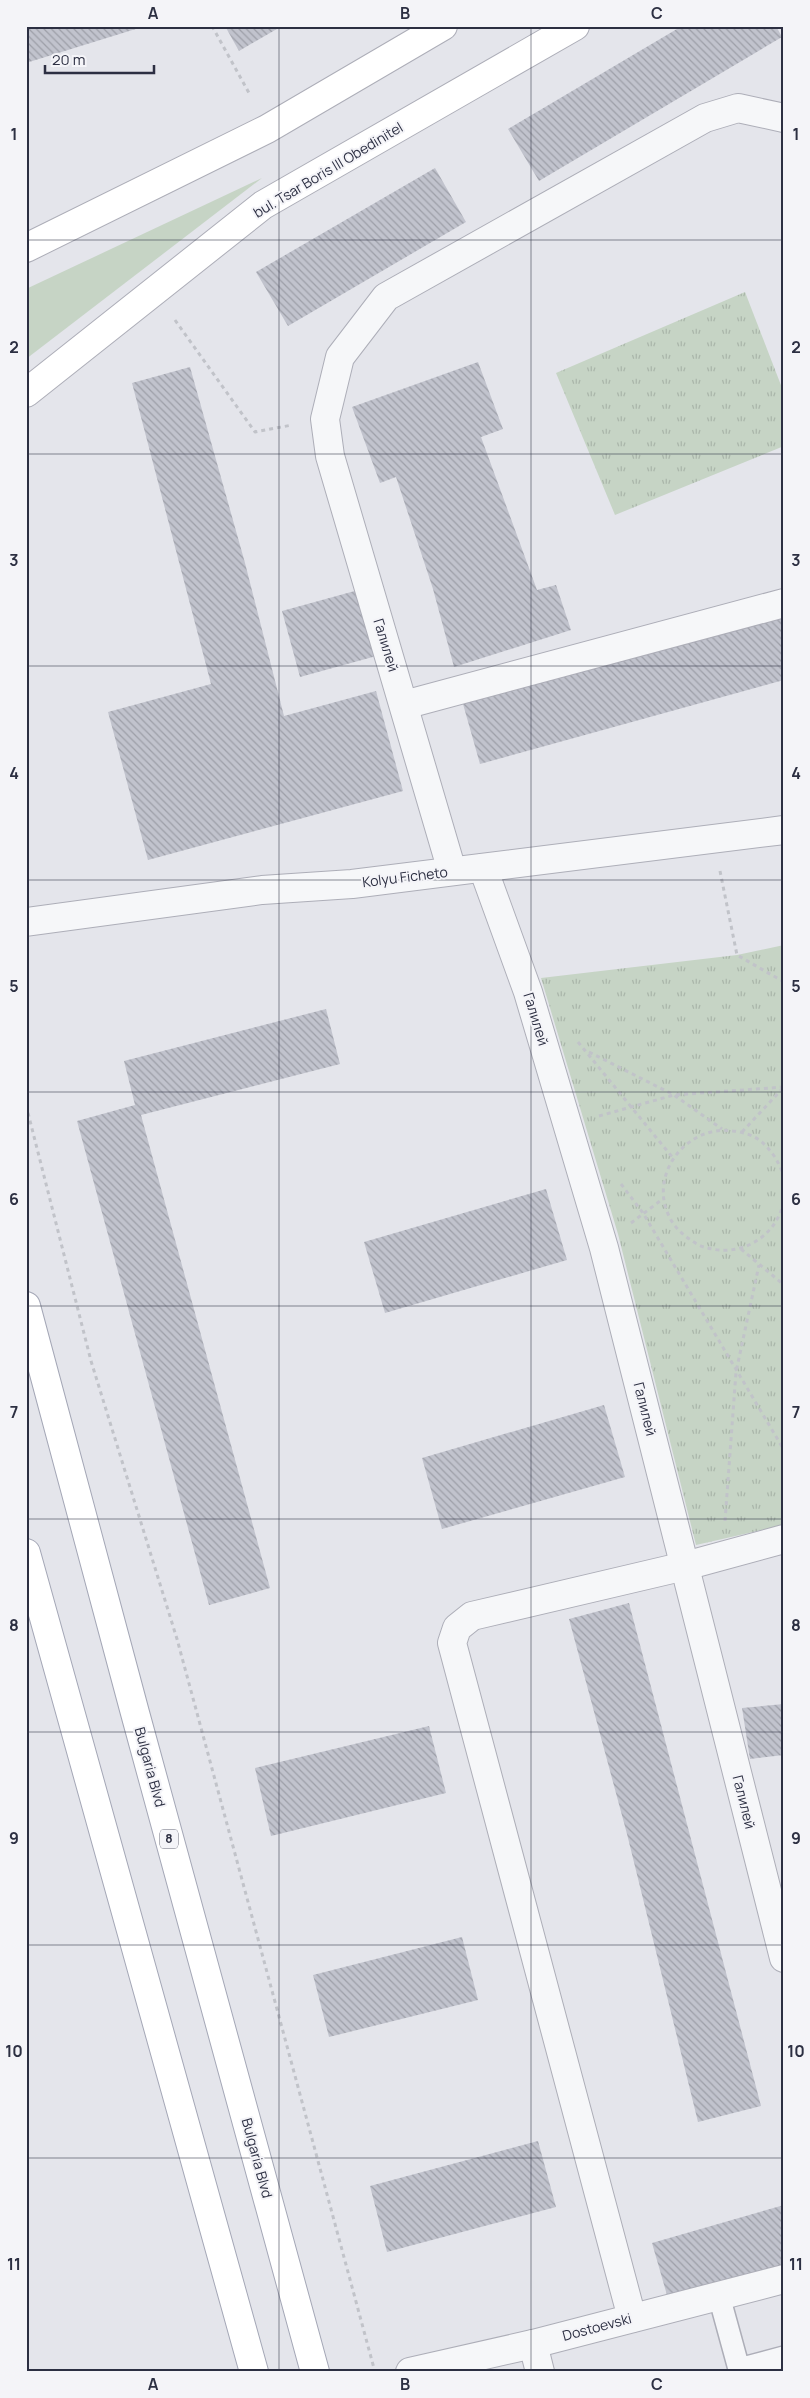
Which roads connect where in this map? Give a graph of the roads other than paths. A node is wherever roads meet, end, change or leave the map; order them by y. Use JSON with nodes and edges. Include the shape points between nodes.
{"nodes":[{"id":1,"x":444,"y":26,"type":"edge"},
{"id":2,"x":575,"y":26,"type":"edge"},
{"id":3,"x":784,"y":118,"type":"edge"},
{"id":4,"x":26,"y":248,"type":"edge"},
{"id":5,"x":26,"y":393,"type":"edge"},
{"id":6,"x":784,"y":603,"type":"edge"},
{"id":7,"x":404,"y":705,"type":"junction"},
{"id":8,"x":784,"y":830,"type":"edge"},
{"id":9,"x":483,"y":868,"type":"junction"},
{"id":10,"x":452,"y":871,"type":"junction"},
{"id":11,"x":26,"y":922,"type":"edge"},
{"id":12,"x":26,"y":1306,"type":"edge"},
{"id":13,"x":784,"y":1539,"type":"edge"},
{"id":14,"x":26,"y":1553,"type":"edge"},
{"id":15,"x":685,"y":1566,"type":"junction"},
{"id":16,"x":784,"y":1958,"type":"edge"},
{"id":17,"x":784,"y":2279,"type":"edge"},
{"id":18,"x":719,"y":2296,"type":"junction"},
{"id":19,"x":632,"y":2318,"type":"junction"},
{"id":20,"x":533,"y":2344,"type":"junction"},
{"id":21,"x":784,"y":2357,"type":"edge"},
{"id":22,"x":254,"y":2372,"type":"edge"},
{"id":23,"x":315,"y":2372,"type":"edge"},
{"id":24,"x":410,"y":2372,"type":"edge"},
{"id":25,"x":540,"y":2372,"type":"edge"}],
"edges":[{"from":1,"to":4,"type":"main road","via":[[267,129]]},
{"from":2,"to":5,"type":"main road","name":"bul. Tsar Boris III Obedinitel","via":[[263,205]]},
{"from":3,"to":7,"type":"street","name":"Галилей","via":[[738,108],[705,118],[386,297],[340,357],[325,419],[330,456]]},
{"from":6,"to":7,"type":"street"},
{"from":7,"to":10,"type":"street","name":"Галилей"},
{"from":8,"to":9,"type":"street","name":"Kolyu Ficheto"},
{"from":9,"to":10,"type":"street","name":"Kolyu Ficheto"},
{"from":9,"to":15,"type":"street","name":"Галилей","via":[[528,992],[604,1248]]},
{"from":10,"to":11,"type":"street","name":"Kolyu Ficheto","via":[[352,884],[262,890]]},
{"from":12,"to":23,"type":"main road","name":"Bulgaria Blvd","number":"8"},
{"from":13,"to":15,"type":"street"},
{"from":14,"to":22,"type":"main road"},
{"from":15,"to":16,"type":"street","name":"Галилей"},
{"from":15,"to":19,"type":"street","via":[[472,1616],[457,1628],[452,1643]]},
{"from":17,"to":18,"type":"street","name":"Dostoevski"},
{"from":18,"to":19,"type":"street","name":"Dostoevski"},
{"from":18,"to":21,"type":"lane","via":[[739,2369]]},
{"from":19,"to":20,"type":"street","name":"Dostoevski"},
{"from":20,"to":24,"type":"street","name":"Dostoevski"},
{"from":20,"to":25,"type":"street"}]}
